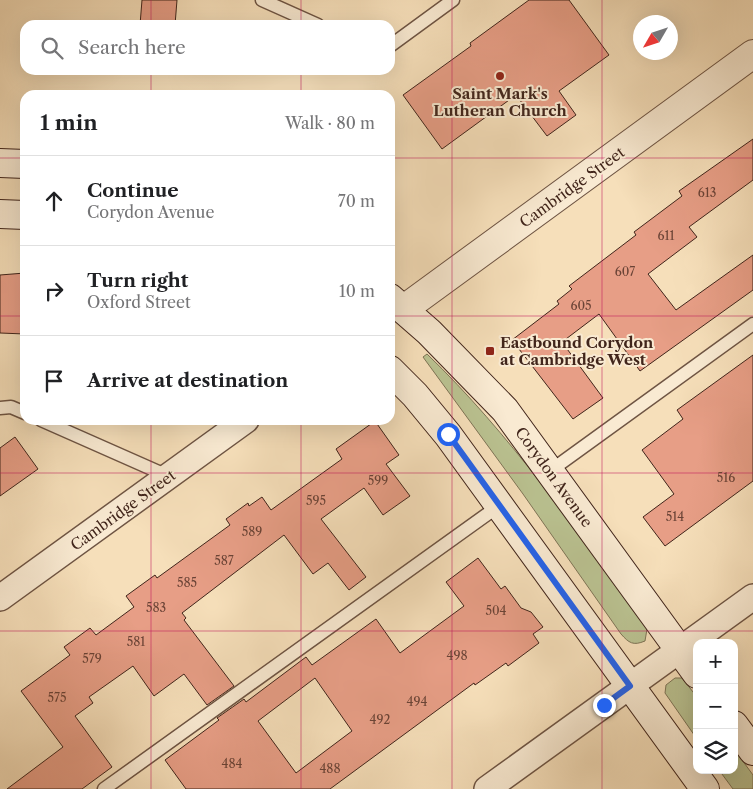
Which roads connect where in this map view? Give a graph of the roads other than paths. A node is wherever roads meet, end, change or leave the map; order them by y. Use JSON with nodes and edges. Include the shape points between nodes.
{"nodes":[{"id":1,"x":262,"y":0,"type":"edge"},
{"id":2,"x":453,"y":0,"type":"edge"},
{"id":3,"x":307,"y":20,"type":"edge"},
{"id":4,"x":395,"y":42,"type":"edge"},
{"id":5,"x":753,"y":54,"type":"edge"},
{"id":6,"x":0,"y":163,"type":"edge"},
{"id":7,"x":20,"y":164,"type":"edge"},
{"id":8,"x":0,"y":214,"type":"edge"},
{"id":9,"x":20,"y":215,"type":"edge"},
{"id":10,"x":395,"y":308,"type":"edge"},
{"id":11,"x":753,"y":324,"type":"edge"},
{"id":12,"x":395,"y":375,"type":"edge"},
{"id":13,"x":0,"y":408,"type":"edge"},
{"id":14,"x":20,"y":411,"type":"edge"},
{"id":15,"x":51,"y":425,"type":"edge"},
{"id":16,"x":239,"y":425,"type":"edge"},
{"id":17,"x":550,"y":471,"type":"junction"},
{"id":18,"x":170,"y":477,"type":"junction"},
{"id":19,"x":500,"y":505,"type":"junction"},
{"id":20,"x":0,"y":598,"type":"edge"},
{"id":21,"x":753,"y":598,"type":"edge"},
{"id":22,"x":680,"y":650,"type":"junction"},
{"id":23,"x":693,"y":668,"type":"edge"},
{"id":24,"x":630,"y":686,"type":"junction"},
{"id":25,"x":737,"y":729,"type":"edge"},
{"id":26,"x":753,"y":751,"type":"edge"},
{"id":27,"x":104,"y":789,"type":"edge"},
{"id":28,"x":487,"y":789,"type":"edge"},
{"id":29,"x":705,"y":789,"type":"edge"}],
"edges":[{"from":1,"to":3,"type":"lane"},
{"from":2,"to":4,"type":"lane"},
{"from":5,"to":10,"type":"main road","name":"Cambridge Street"},
{"from":6,"to":7,"type":"main road"},
{"from":8,"to":9,"type":"main road"},
{"from":10,"to":17,"type":"main road","name":"Corydon Avenue","via":[[505,410]]},
{"from":11,"to":17,"type":"lane"},
{"from":12,"to":19,"type":"main road","via":[[448,434]]},
{"from":13,"to":14,"type":"lane","via":[[11,407]]},
{"from":15,"to":18,"type":"lane"},
{"from":16,"to":18,"type":"street","name":"Cambridge Street"},
{"from":17,"to":22,"type":"main road","name":"Corydon Avenue"},
{"from":18,"to":20,"type":"street","name":"Cambridge Street"},
{"from":19,"to":24,"type":"main road"},
{"from":19,"to":27,"type":"lane"},
{"from":21,"to":22,"type":"street"},
{"from":22,"to":23,"type":"main road","name":"Corydon Avenue"},
{"from":22,"to":24,"type":"street"},
{"from":24,"to":28,"type":"street"},
{"from":24,"to":29,"type":"main road"},
{"from":25,"to":26,"type":"main road"}]}
